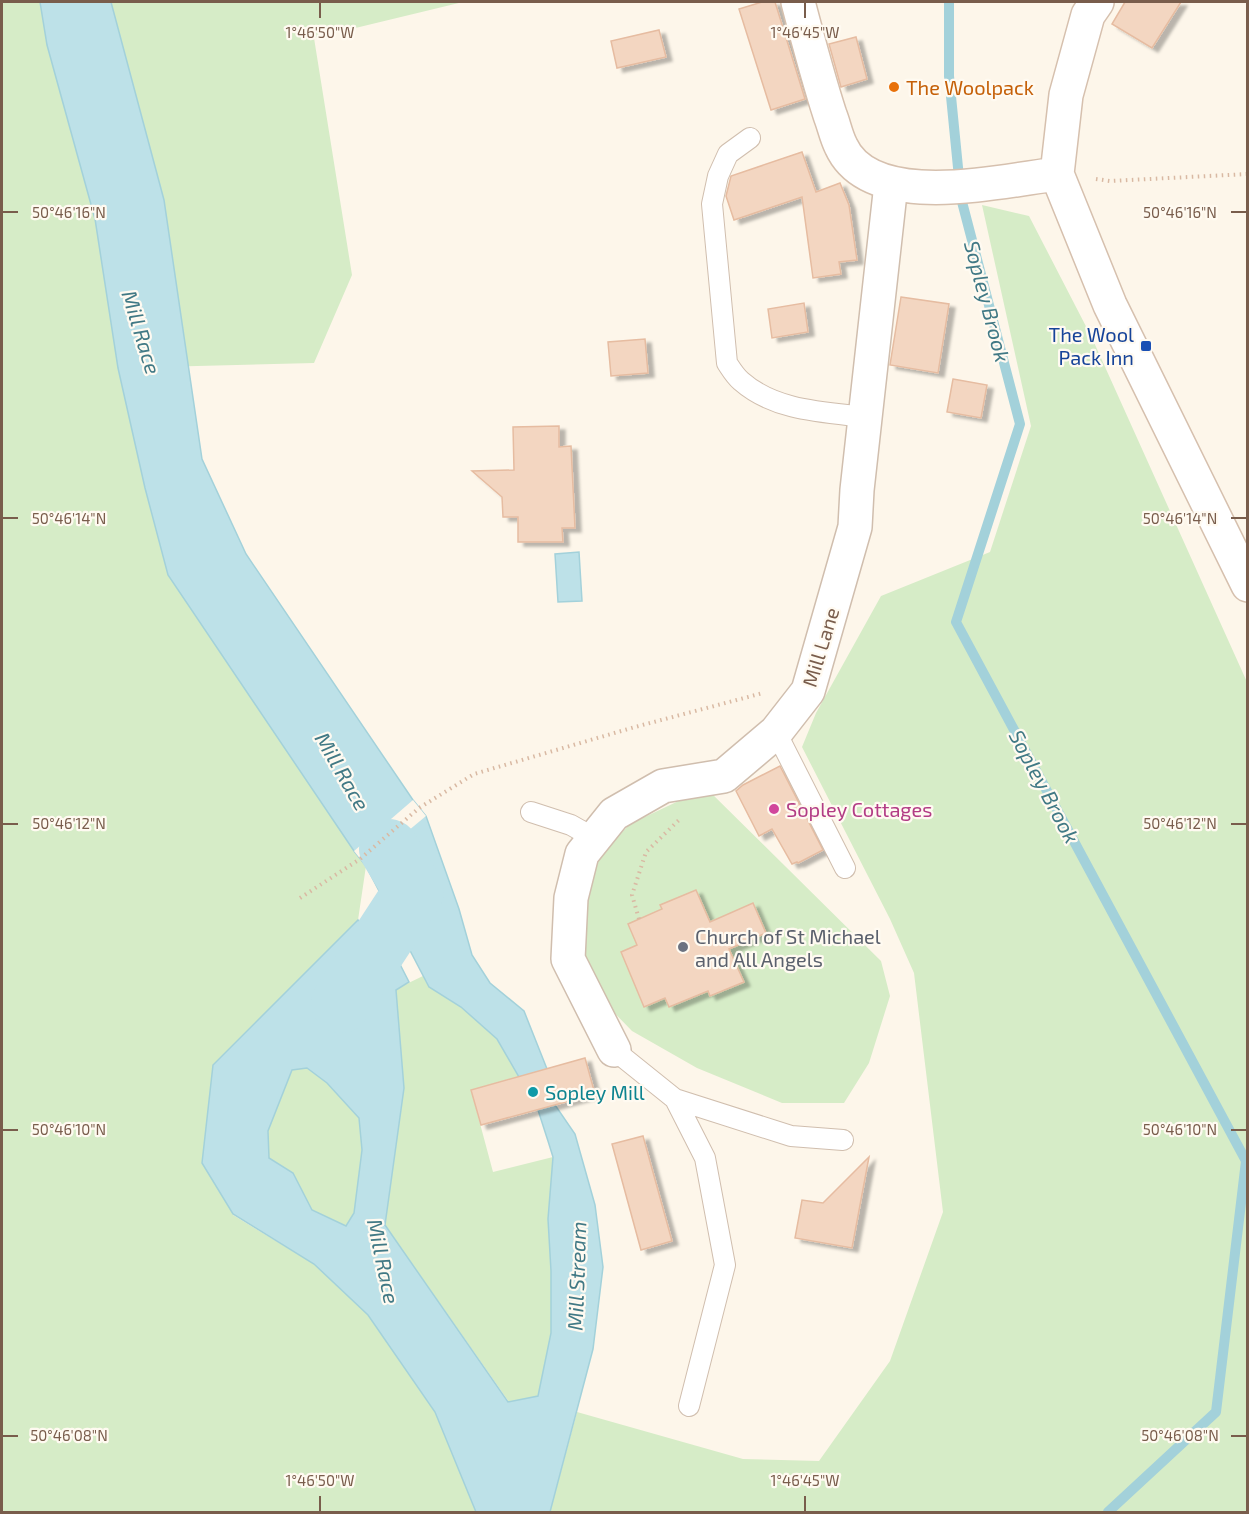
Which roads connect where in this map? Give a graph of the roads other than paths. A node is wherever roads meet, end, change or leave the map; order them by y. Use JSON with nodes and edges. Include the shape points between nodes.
{"nodes":[{"id":1,"x":798,"y":2,"type":"edge"},
{"id":2,"x":1097,"y":2,"type":"edge"},
{"id":3,"x":750,"y":138,"type":"dead end"},
{"id":4,"x":1057,"y":174,"type":"junction"},
{"id":5,"x":891,"y":184,"type":"junction"},
{"id":6,"x":866,"y":417,"type":"junction"},
{"id":7,"x":1248,"y":585,"type":"edge"},
{"id":8,"x":776,"y":732,"type":"junction"},
{"id":9,"x":531,"y":812,"type":"dead end"},
{"id":10,"x":594,"y":838,"type":"junction"},
{"id":11,"x":845,"y":868,"type":"dead end"},
{"id":12,"x":614,"y":1050,"type":"joint"},
{"id":13,"x":675,"y":1100,"type":"junction"},
{"id":14,"x":843,"y":1140,"type":"dead end"},
{"id":15,"x":689,"y":1406,"type":"dead end"}],
"edges":[{"from":1,"to":5,"type":"main road","via":[[841,147],[861,172]]},
{"from":2,"to":4,"type":"main road","via":[[1088,15],[1066,95]]},
{"from":3,"to":6,"type":"lane","via":[[728,154],[712,204],[727,363],[740,380],[760,395],[797,408]]},
{"from":4,"to":5,"type":"main road","via":[[939,189]]},
{"from":4,"to":7,"type":"main road","via":[[1110,306]]},
{"from":5,"to":6,"type":"main road","name":"Mill Lane"},
{"from":6,"to":8,"type":"main road","name":"Mill Lane","via":[[855,527],[808,691]]},
{"from":8,"to":10,"type":"main road","name":"Mill Lane","via":[[724,776],[663,786],[614,814]]},
{"from":8,"to":11,"type":"lane"},
{"from":9,"to":10,"type":"lane","via":[[571,825]]},
{"from":10,"to":12,"type":"main road","name":"Mill Lane","via":[[582,854],[571,898],[568,959]]},
{"from":12,"to":13,"type":"lane"},
{"from":13,"to":14,"type":"lane","via":[[791,1136]]},
{"from":13,"to":15,"type":"lane","via":[[705,1158],[725,1265]]}]}
